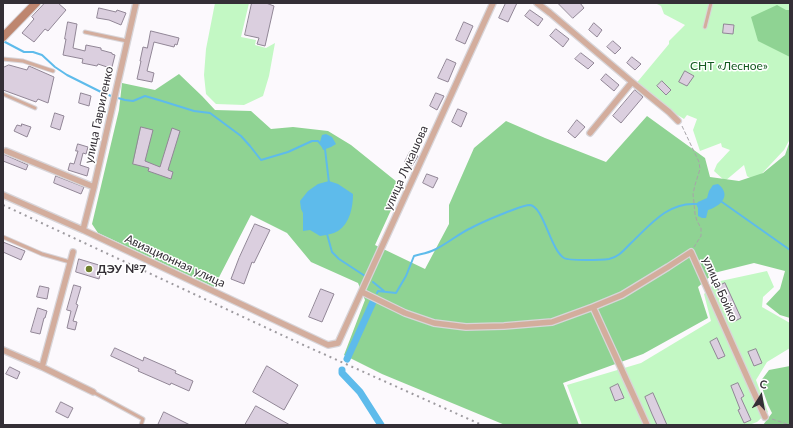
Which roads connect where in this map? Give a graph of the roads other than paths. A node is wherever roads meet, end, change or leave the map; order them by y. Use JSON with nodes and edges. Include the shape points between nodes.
{"nodes":[{"id":1,"x":36,"y":3,"type":"edge"},
{"id":2,"x":136,"y":3,"type":"edge"},
{"id":3,"x":493,"y":3,"type":"edge"},
{"id":4,"x":537,"y":3,"type":"edge"},
{"id":5,"x":711,"y":3,"type":"edge"},
{"id":6,"x":705,"y":27,"type":"dead end"},
{"id":7,"x":85,"y":32,"type":"dead end"},
{"id":8,"x":3,"y":37,"type":"edge"},
{"id":9,"x":127,"y":41,"type":"junction"},
{"id":10,"x":3,"y":59,"type":"edge"},
{"id":11,"x":53,"y":71,"type":"dead end"},
{"id":12,"x":632,"y":82,"type":"junction"},
{"id":13,"x":3,"y":94,"type":"edge"},
{"id":14,"x":36,"y":108,"type":"dead end"},
{"id":15,"x":678,"y":121,"type":"road end"},
{"id":16,"x":590,"y":134,"type":"dead end"},
{"id":17,"x":6,"y":151,"type":"dead end"},
{"id":18,"x":94,"y":187,"type":"junction"},
{"id":19,"x":3,"y":195,"type":"edge"},
{"id":20,"x":83,"y":230,"type":"junction"},
{"id":21,"x":3,"y":237,"type":"edge"},
{"id":22,"x":73,"y":252,"type":"dead end"},
{"id":23,"x":70,"y":262,"type":"junction"},
{"id":24,"x":362,"y":292,"type":"junction"},
{"id":25,"x":593,"y":308,"type":"junction"},
{"id":26,"x":338,"y":343,"type":"joint"},
{"id":27,"x":3,"y":350,"type":"edge"},
{"id":28,"x":42,"y":367,"type":"junction"},
{"id":29,"x":93,"y":392,"type":"joint"},
{"id":30,"x":765,"y":416,"type":"road end"},
{"id":31,"x":141,"y":425,"type":"edge"},
{"id":32,"x":647,"y":425,"type":"edge"}],
"edges":[{"from":1,"to":8,"type":"main road"},
{"from":2,"to":9,"type":"street","name":"улица Гавриленко"},
{"from":3,"to":24,"type":"street","name":"улица Лукашова"},
{"from":4,"to":12,"type":"street"},
{"from":5,"to":6,"type":"lane"},
{"from":7,"to":9,"type":"lane"},
{"from":9,"to":18,"type":"street","name":"улица Гавриленко"},
{"from":10,"to":11,"type":"lane","via":[[23,61]]},
{"from":12,"to":15,"type":"street"},
{"from":12,"to":16,"type":"street"},
{"from":13,"to":14,"type":"lane"},
{"from":17,"to":18,"type":"street"},
{"from":18,"to":20,"type":"street","name":"улица Гавриленко"},
{"from":19,"to":20,"type":"street","name":"Авиационная улица"},
{"from":20,"to":26,"type":"street","name":"Авиационная улица","via":[[328,345]]},
{"from":21,"to":23,"type":"lane","via":[[42,254]]},
{"from":22,"to":23,"type":"street"},
{"from":23,"to":28,"type":"street"},
{"from":24,"to":25,"type":"street","name":"улица Бойко","via":[[405,313],[434,323],[466,327],[552,322]]},
{"from":24,"to":26,"type":"street","name":"улица Лукашова"},
{"from":25,"to":30,"type":"street","name":"улица Бойко","via":[[622,295],[691,252]]},
{"from":25,"to":32,"type":"street"},
{"from":27,"to":28,"type":"street"},
{"from":28,"to":29,"type":"street"},
{"from":29,"to":31,"type":"lane","via":[[143,419]]}]}
